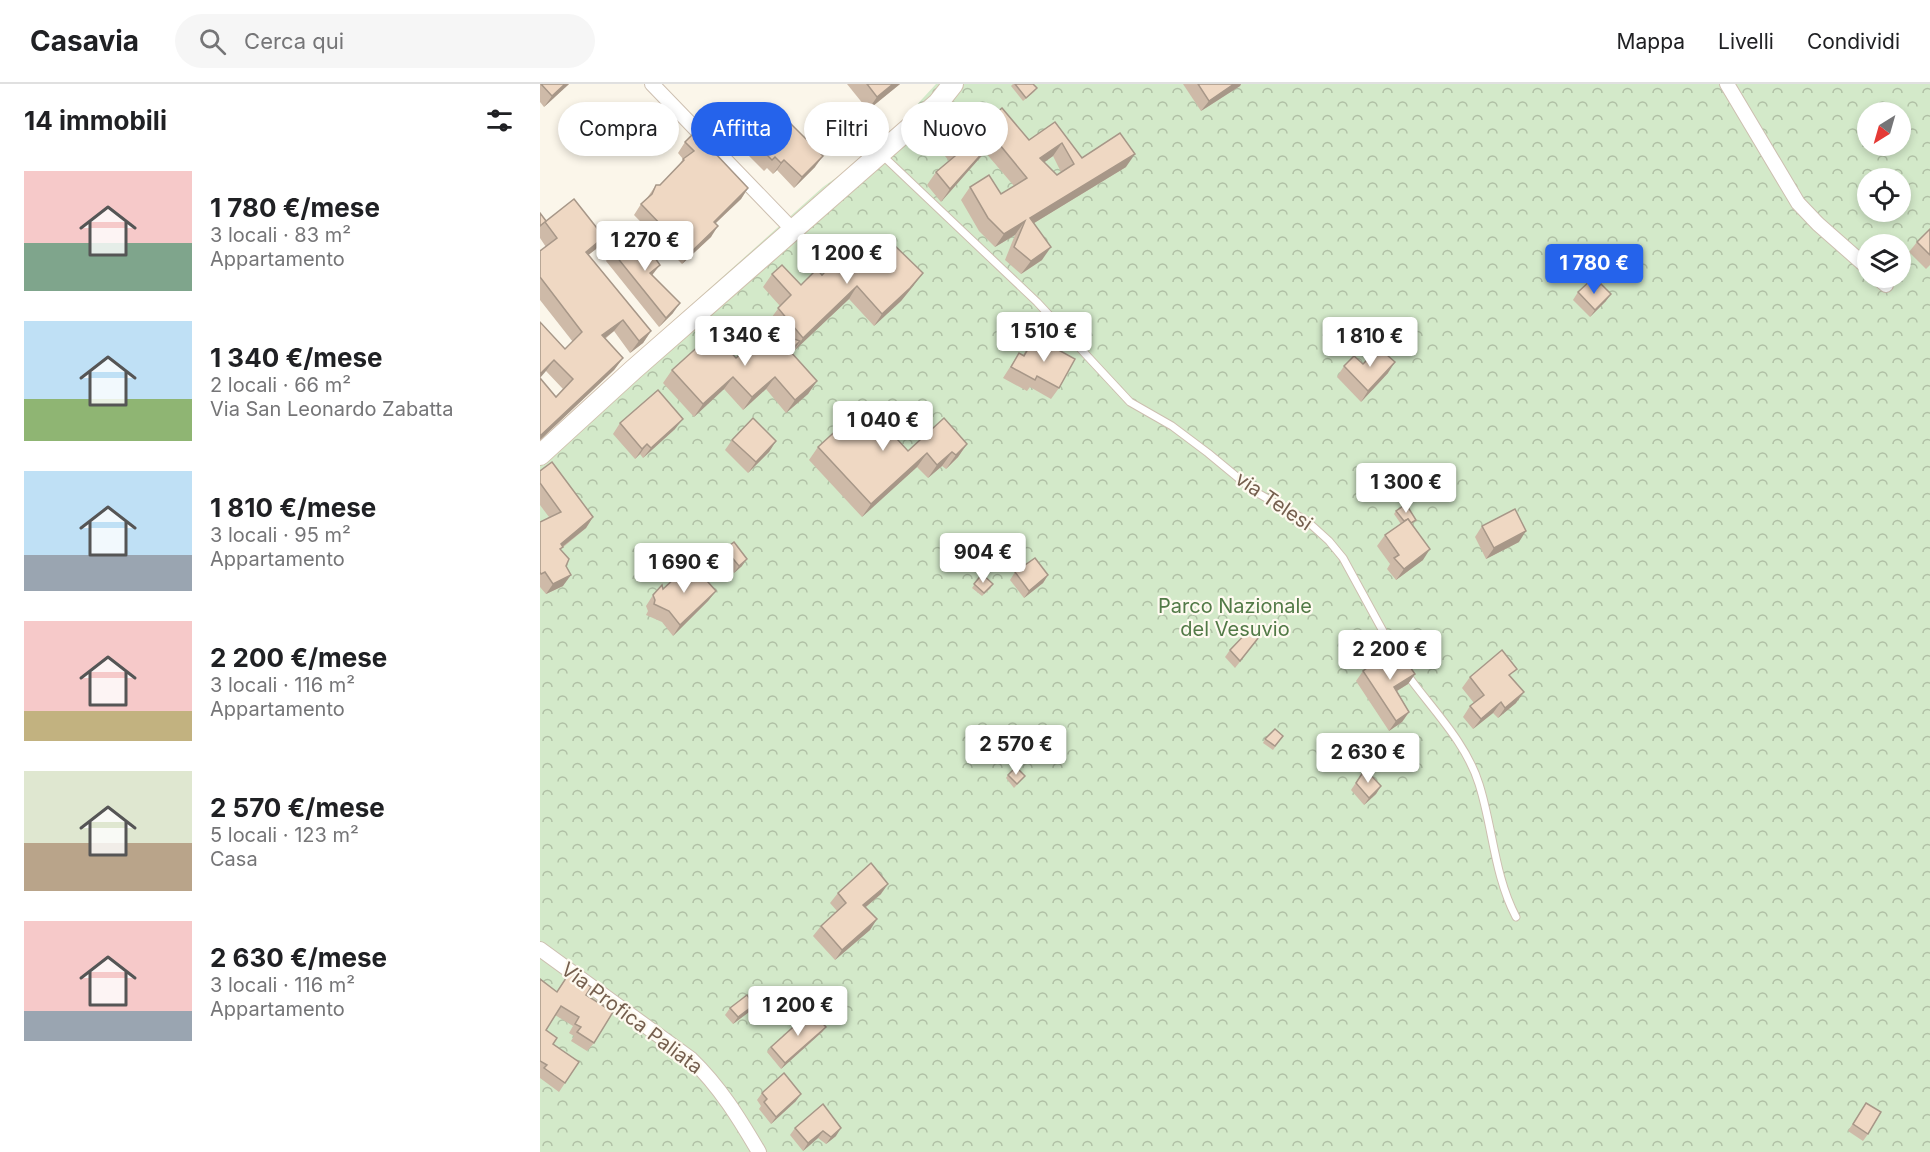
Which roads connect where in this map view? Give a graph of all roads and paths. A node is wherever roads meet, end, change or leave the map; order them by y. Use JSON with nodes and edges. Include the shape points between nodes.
{"nodes":[{"id":1,"x":652,"y":84,"type":"edge"},
{"id":2,"x":953,"y":84,"type":"edge"},
{"id":3,"x":1727,"y":84,"type":"edge"},
{"id":4,"x":889,"y":146,"type":"edge"},
{"id":5,"x":878,"y":156,"type":"edge"},
{"id":6,"x":882,"y":156,"type":"edge"},
{"id":7,"x":793,"y":230,"type":"junction"},
{"id":8,"x":1857,"y":258,"type":"edge"},
{"id":9,"x":540,"y":454,"type":"edge"},
{"id":10,"x":1516,"y":917,"type":"dead end"},
{"id":11,"x":540,"y":949,"type":"edge"},
{"id":12,"x":759,"y":1152,"type":"edge"}],
"edges":[{"from":1,"to":7,"type":"street"},
{"from":2,"to":4,"type":"street","via":[[938,103]]},
{"from":3,"to":8,"type":"street","via":[[1798,203]]},
{"from":5,"to":7,"type":"street"},
{"from":6,"to":10,"type":"lane","name":"via Telesi","via":[[1037,302],[1130,402],[1172,426],[1254,491],[1307,521],[1329,541],[1343,558],[1401,665],[1471,763],[1506,897]]},
{"from":7,"to":9,"type":"street"},
{"from":11,"to":12,"type":"street","name":"Via Profica Paliata","via":[[691,1059],[733,1107]]}]}
